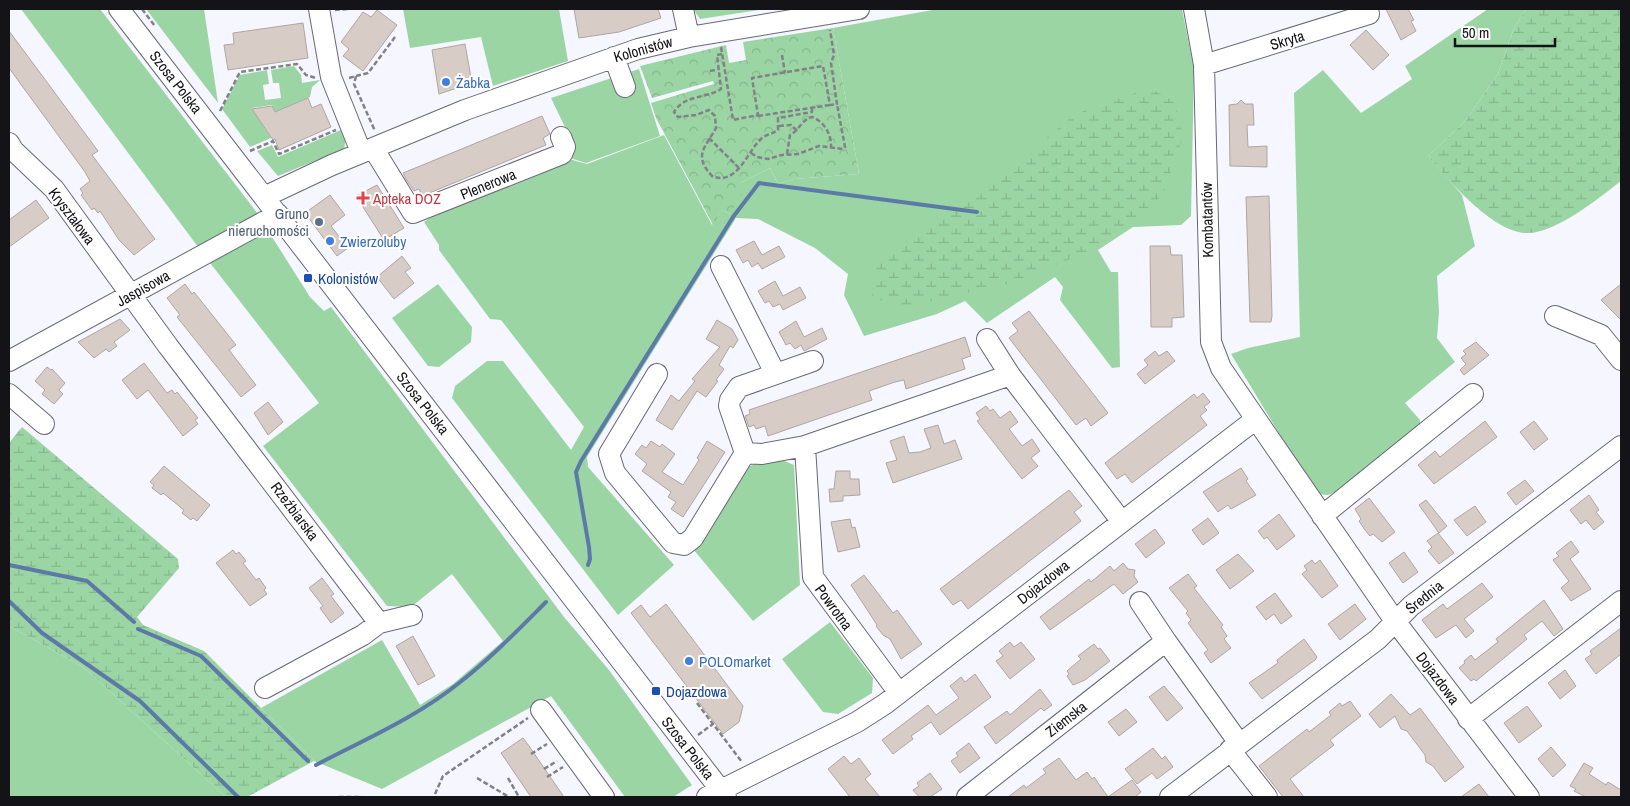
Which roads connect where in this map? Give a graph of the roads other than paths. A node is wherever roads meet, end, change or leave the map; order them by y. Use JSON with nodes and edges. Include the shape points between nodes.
{"nodes":[{"id":1,"x":119,"y":9,"type":"edge"},
{"id":2,"x":319,"y":9,"type":"edge"},
{"id":3,"x":683,"y":9,"type":"edge"},
{"id":4,"x":860,"y":9,"type":"edge"},
{"id":5,"x":1194,"y":9,"type":"edge"},
{"id":6,"x":1370,"y":14,"type":"dead end"},
{"id":7,"x":689,"y":37,"type":"junction"},
{"id":8,"x":614,"y":57,"type":"junction"},
{"id":9,"x":1204,"y":66,"type":"junction"},
{"id":10,"x":625,"y":86,"type":"dead end"},
{"id":11,"x":561,"y":137,"type":"dead end"},
{"id":12,"x":9,"y":143,"type":"edge"},
{"id":13,"x":364,"y":148,"type":"junction"},
{"id":14,"x":264,"y":197,"type":"junction"},
{"id":15,"x":278,"y":214,"type":"junction"},
{"id":16,"x":721,"y":266,"type":"dead end"},
{"id":17,"x":131,"y":295,"type":"junction"},
{"id":18,"x":1555,"y":316,"type":"dead end"},
{"id":19,"x":986,"y":340,"type":"dead end"},
{"id":20,"x":1621,"y":360,"type":"edge"},
{"id":21,"x":813,"y":361,"type":"dead end"},
{"id":22,"x":9,"y":362,"type":"edge"},
{"id":23,"x":775,"y":373,"type":"junction"},
{"id":24,"x":657,"y":374,"type":"dead end"},
{"id":25,"x":1010,"y":375,"type":"junction"},
{"id":26,"x":9,"y":394,"type":"edge"},
{"id":27,"x":1473,"y":394,"type":"dead end"},
{"id":28,"x":1256,"y":419,"type":"junction"},
{"id":29,"x":44,"y":424,"type":"dead end"},
{"id":30,"x":805,"y":446,"type":"junction"},
{"id":31,"x":1621,"y":446,"type":"edge"},
{"id":32,"x":745,"y":453,"type":"junction"},
{"id":33,"x":1322,"y":516,"type":"junction"},
{"id":34,"x":1122,"y":522,"type":"junction"},
{"id":35,"x":1621,"y":601,"type":"edge"},
{"id":36,"x":1140,"y":602,"type":"dead end"},
{"id":37,"x":412,"y":615,"type":"dead end"},
{"id":38,"x":1396,"y":622,"type":"junction"},
{"id":39,"x":379,"y":623,"type":"junction"},
{"id":40,"x":1166,"y":641,"type":"junction"},
{"id":41,"x":265,"y":688,"type":"dead end"},
{"id":42,"x":898,"y":693,"type":"junction"},
{"id":43,"x":538,"y":712,"type":"road end"},
{"id":44,"x":1468,"y":718,"type":"junction"},
{"id":45,"x":1235,"y":746,"type":"junction"},
{"id":46,"x":718,"y":795,"type":"edge"},
{"id":47,"x":604,"y":797,"type":"edge"},
{"id":48,"x":967,"y":797,"type":"edge"},
{"id":49,"x":1170,"y":797,"type":"edge"},
{"id":50,"x":1267,"y":797,"type":"edge"},
{"id":51,"x":1528,"y":797,"type":"edge"}],
"edges":[{"from":1,"to":14,"type":"street","name":"Szosa Polska"},
{"from":2,"to":13,"type":"street","via":[[331,77],[349,124]]},
{"from":3,"to":7,"type":"street","name":"Kolonistów"},
{"from":4,"to":7,"type":"street","name":"Kolonistów"},
{"from":5,"to":9,"type":"street","name":"Kombatantów"},
{"from":6,"to":9,"type":"street","name":"Skryta"},
{"from":7,"to":8,"type":"street","name":"Kolonistów"},
{"from":8,"to":10,"type":"street"},
{"from":8,"to":13,"type":"street","name":"Kolonistów"},
{"from":9,"to":28,"type":"street","name":"Kombatantów","via":[[1211,342],[1221,368]]},
{"from":11,"to":13,"type":"street","name":"Plenerowa","via":[[565,147],[562,154],[414,214]]},
{"from":12,"to":17,"type":"street","name":"Kryształowa","via":[[54,189]]},
{"from":13,"to":14,"type":"street","name":"Kolonistów"},
{"from":14,"to":15,"type":"street","name":"Szosa Polska"},
{"from":15,"to":17,"type":"street","name":"Jaspisowa"},
{"from":15,"to":46,"type":"street","name":"Szosa Polska"},
{"from":16,"to":23,"type":"street"},
{"from":17,"to":22,"type":"street","name":"Jaspisowa"},
{"from":17,"to":39,"type":"street","name":"Rzeźbiarska"},
{"from":18,"to":20,"type":"street","via":[[1601,335]]},
{"from":19,"to":25,"type":"street"},
{"from":21,"to":23,"type":"street"},
{"from":23,"to":32,"type":"street","via":[[739,388],[730,400],[729,406]]},
{"from":24,"to":32,"type":"street","via":[[609,454],[615,473],[673,543],[684,545],[693,538]]},
{"from":25,"to":30,"type":"street"},
{"from":25,"to":34,"type":"street"},
{"from":26,"to":29,"type":"street"},
{"from":27,"to":33,"type":"street"},
{"from":28,"to":33,"type":"street","name":"Dojazdowa"},
{"from":28,"to":34,"type":"street","name":"Dojazdowa"},
{"from":30,"to":32,"type":"street","via":[[762,454]]},
{"from":30,"to":42,"type":"street","name":"Powrotna","via":[[813,577]]},
{"from":31,"to":38,"type":"street","name":"Średnia","via":[[1411,606]]},
{"from":33,"to":38,"type":"street","name":"Dojazdowa"},
{"from":34,"to":42,"type":"street","name":"Dojazdowa"},
{"from":35,"to":44,"type":"street","name":"Dojazdowa"},
{"from":36,"to":40,"type":"street"},
{"from":37,"to":39,"type":"street"},
{"from":38,"to":44,"type":"street","name":"Dojazdowa"},
{"from":38,"to":45,"type":"street","name":"Średnia"},
{"from":39,"to":41,"type":"street"},
{"from":40,"to":45,"type":"street"},
{"from":40,"to":48,"type":"street","name":"Ziemska"},
{"from":42,"to":46,"type":"street","name":"Dojazdowa","via":[[858,722]]},
{"from":43,"to":47,"type":"street"},
{"from":44,"to":51,"type":"street","name":"Dojazdowa"},
{"from":45,"to":49,"type":"street","name":"Średnia"},
{"from":45,"to":50,"type":"street"}]}
